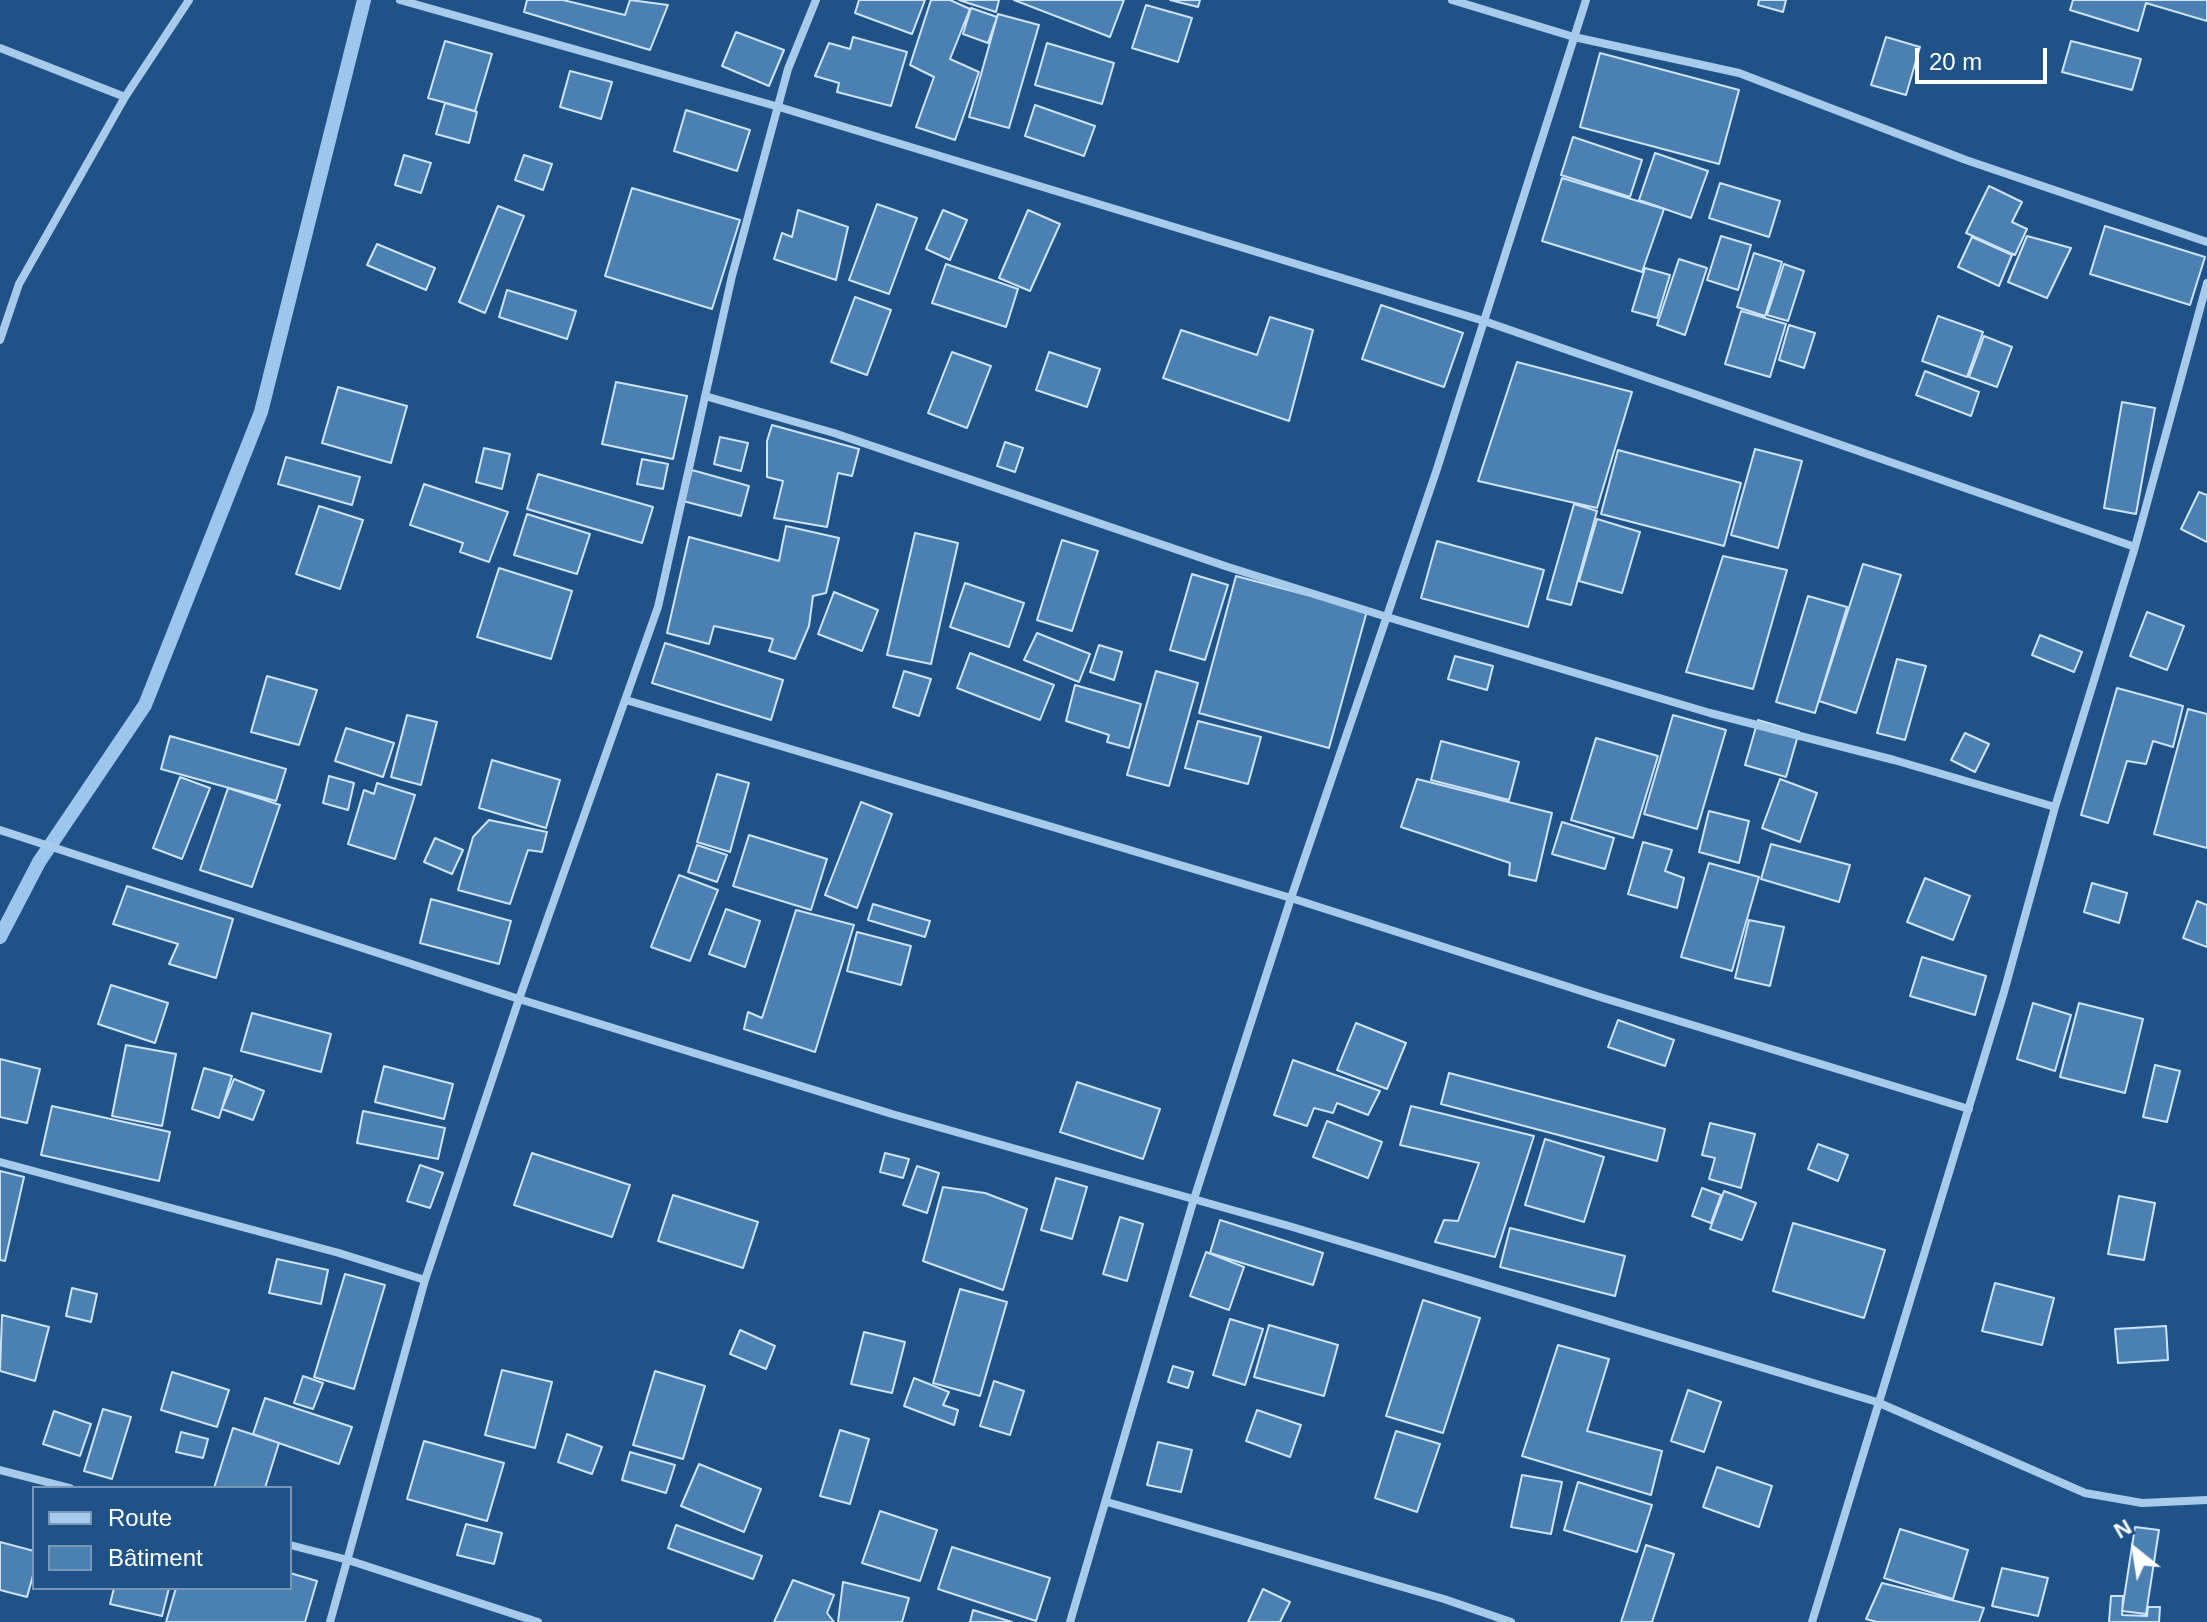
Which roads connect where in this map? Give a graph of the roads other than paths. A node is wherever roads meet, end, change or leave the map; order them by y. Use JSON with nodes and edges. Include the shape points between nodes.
{"nodes":[{"id":1,"x":189,"y":0,"type":"edge"},
{"id":2,"x":400,"y":0,"type":"edge"},
{"id":3,"x":816,"y":0,"type":"edge"},
{"id":4,"x":1452,"y":0,"type":"edge"},
{"id":5,"x":1586,"y":0,"type":"edge"},
{"id":6,"x":1574,"y":37,"type":"junction"},
{"id":7,"x":0,"y":48,"type":"edge"},
{"id":8,"x":125,"y":97,"type":"junction"},
{"id":9,"x":779,"y":107,"type":"junction"},
{"id":10,"x":2207,"y":242,"type":"edge"},
{"id":11,"x":2207,"y":283,"type":"edge"},
{"id":12,"x":1484,"y":321,"type":"junction"},
{"id":13,"x":0,"y":340,"type":"edge"},
{"id":14,"x":705,"y":396,"type":"junction"},
{"id":15,"x":2135,"y":547,"type":"junction"},
{"id":16,"x":1387,"y":617,"type":"junction"},
{"id":17,"x":626,"y":700,"type":"junction"},
{"id":18,"x":2055,"y":807,"type":"junction"},
{"id":19,"x":0,"y":830,"type":"edge"},
{"id":20,"x":1291,"y":898,"type":"junction"},
{"id":21,"x":519,"y":999,"type":"junction"},
{"id":22,"x":1969,"y":1109,"type":"junction"},
{"id":23,"x":0,"y":1162,"type":"edge"},
{"id":24,"x":1193,"y":1202,"type":"junction"},
{"id":25,"x":425,"y":1280,"type":"junction"},
{"id":26,"x":1877,"y":1402,"type":"junction"},
{"id":27,"x":0,"y":1470,"type":"edge"},
{"id":28,"x":62,"y":1486,"type":"edge"},
{"id":29,"x":2207,"y":1500,"type":"edge"},
{"id":30,"x":1107,"y":1502,"type":"junction"},
{"id":31,"x":292,"y":1546,"type":"edge"},
{"id":32,"x":348,"y":1560,"type":"junction"},
{"id":33,"x":330,"y":1622,"type":"edge"},
{"id":34,"x":538,"y":1622,"type":"edge"},
{"id":35,"x":1070,"y":1622,"type":"edge"},
{"id":36,"x":1511,"y":1622,"type":"edge"},
{"id":37,"x":1812,"y":1622,"type":"edge"}],
"edges":[{"from":1,"to":8,"type":"street"},
{"from":2,"to":9,"type":"street"},
{"from":3,"to":9,"type":"street"},
{"from":4,"to":6,"type":"street"},
{"from":5,"to":6,"type":"street"},
{"from":6,"to":10,"type":"street","via":[[1739,73],[1966,160]]},
{"from":6,"to":12,"type":"street"},
{"from":7,"to":8,"type":"street"},
{"from":8,"to":13,"type":"street","via":[[19,284]]},
{"from":9,"to":12,"type":"street"},
{"from":9,"to":14,"type":"street"},
{"from":11,"to":15,"type":"street"},
{"from":12,"to":15,"type":"street"},
{"from":12,"to":16,"type":"street"},
{"from":14,"to":16,"type":"street","via":[[834,433]]},
{"from":14,"to":17,"type":"street","via":[[658,607]]},
{"from":15,"to":18,"type":"street"},
{"from":16,"to":18,"type":"street"},
{"from":16,"to":20,"type":"street"},
{"from":17,"to":20,"type":"street"},
{"from":17,"to":21,"type":"street"},
{"from":18,"to":22,"type":"street"},
{"from":19,"to":21,"type":"street"},
{"from":20,"to":22,"type":"street"},
{"from":20,"to":24,"type":"street"},
{"from":21,"to":24,"type":"street"},
{"from":21,"to":25,"type":"street"},
{"from":22,"to":26,"type":"street"},
{"from":23,"to":25,"type":"street"},
{"from":24,"to":26,"type":"street"},
{"from":24,"to":30,"type":"street"},
{"from":25,"to":32,"type":"street"},
{"from":26,"to":29,"type":"street","via":[[2085,1493],[2142,1503]]},
{"from":26,"to":37,"type":"street"},
{"from":27,"to":28,"type":"street"},
{"from":30,"to":35,"type":"street"},
{"from":30,"to":36,"type":"street"},
{"from":31,"to":32,"type":"street"},
{"from":32,"to":33,"type":"street"},
{"from":32,"to":34,"type":"street"}]}
